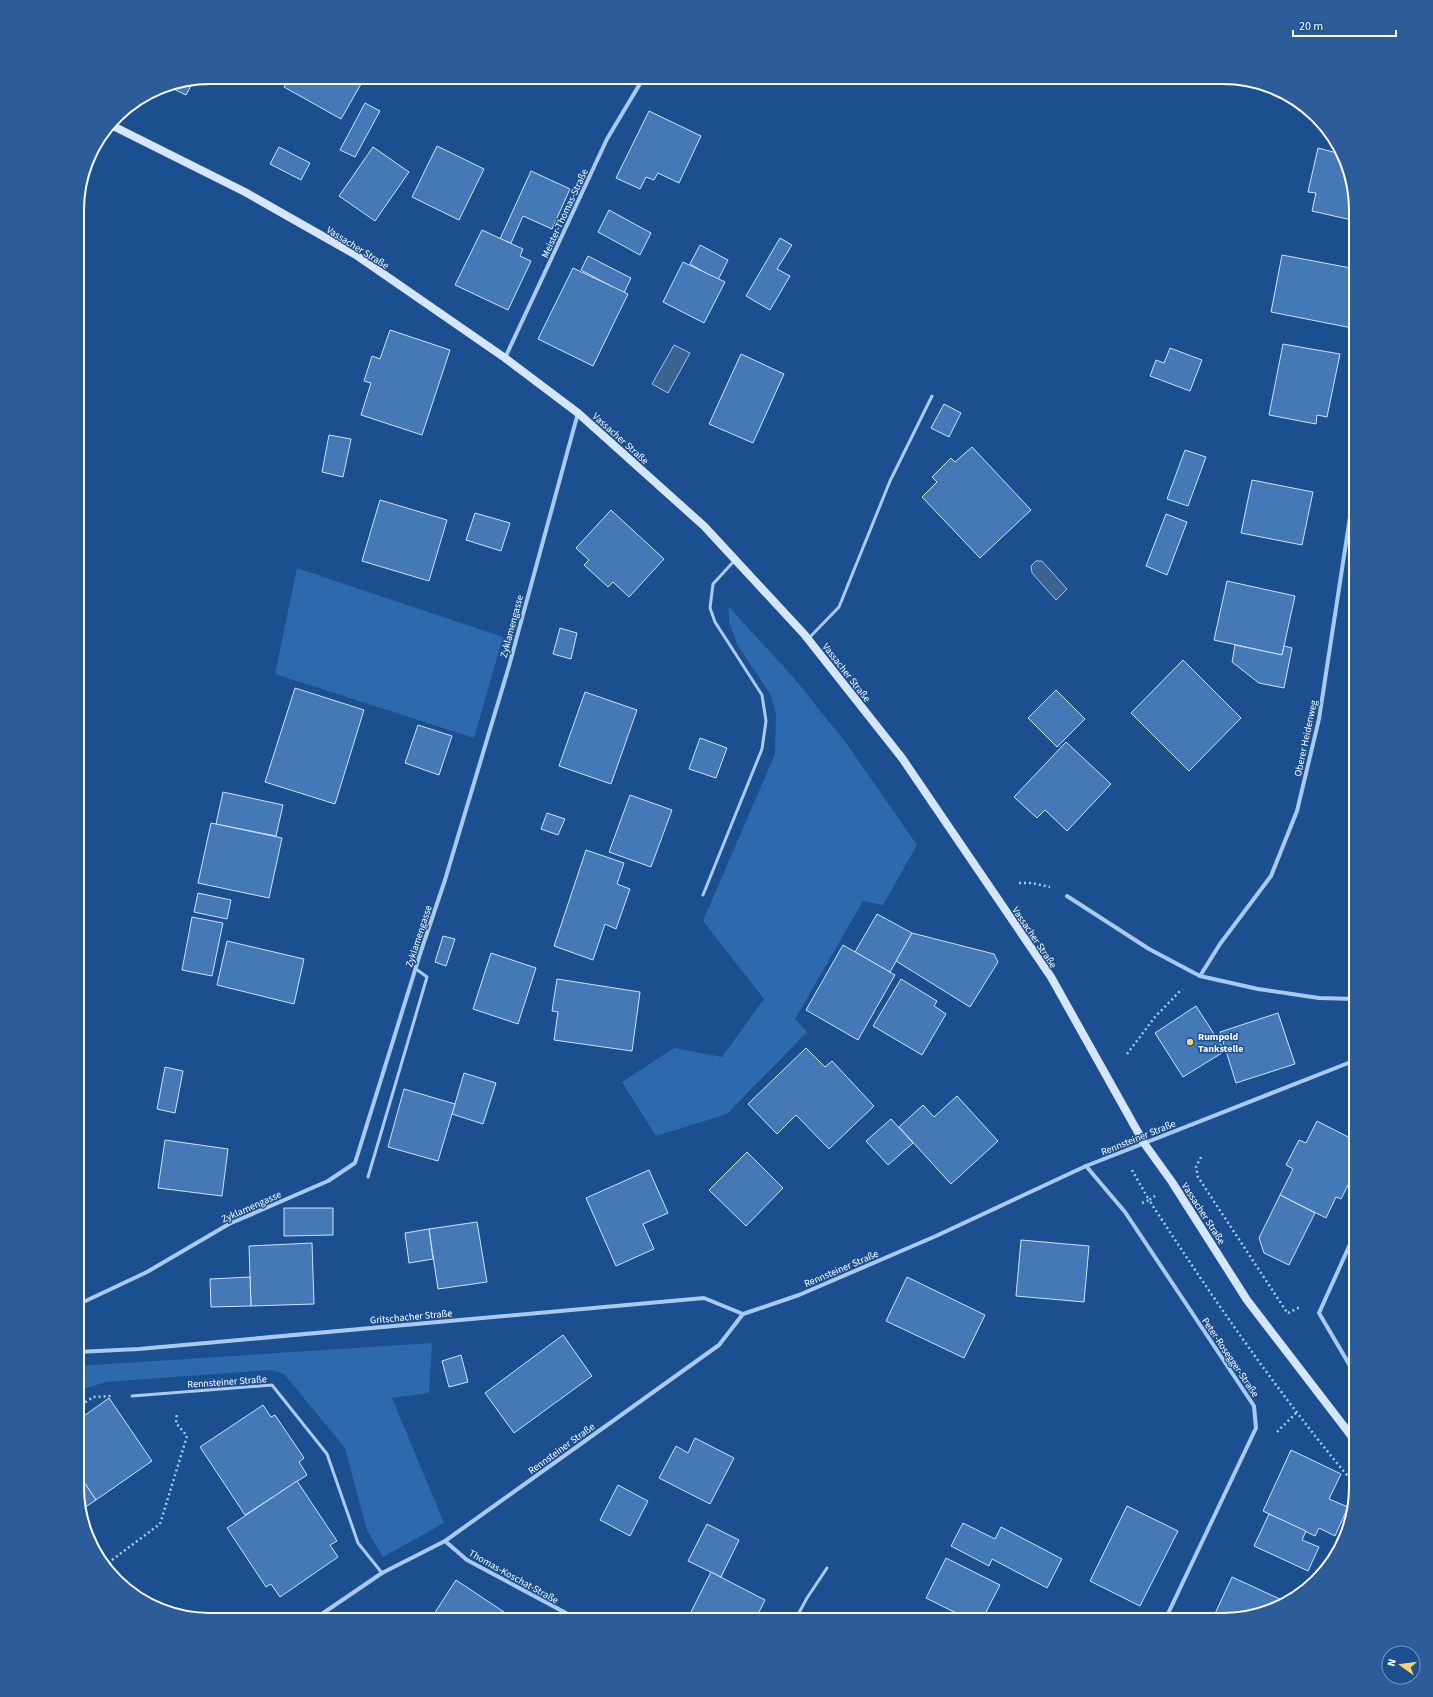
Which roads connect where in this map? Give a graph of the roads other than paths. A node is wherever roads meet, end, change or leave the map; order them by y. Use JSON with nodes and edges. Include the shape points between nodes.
{"nodes":[{"id":1,"x":640,"y":84,"type":"edge"},
{"id":2,"x":115,"y":127,"type":"edge"},
{"id":3,"x":505,"y":358,"type":"junction"},
{"id":4,"x":932,"y":396,"type":"dead end"},
{"id":5,"x":578,"y":413,"type":"junction"},
{"id":6,"x":1349,"y":524,"type":"edge"},
{"id":7,"x":735,"y":560,"type":"junction"},
{"id":8,"x":808,"y":639,"type":"junction"},
{"id":9,"x":703,"y":895,"type":"dead end"},
{"id":10,"x":1067,"y":896,"type":"road end"},
{"id":11,"x":416,"y":969,"type":"junction"},
{"id":12,"x":1200,"y":976,"type":"junction"},
{"id":13,"x":1349,"y":999,"type":"edge"},
{"id":14,"x":1349,"y":1063,"type":"edge"},
{"id":15,"x":1144,"y":1143,"type":"junction"},
{"id":16,"x":1086,"y":1166,"type":"junction"},
{"id":17,"x":368,"y":1177,"type":"dead end"},
{"id":18,"x":1349,"y":1247,"type":"edge"},
{"id":19,"x":84,"y":1302,"type":"edge"},
{"id":20,"x":743,"y":1314,"type":"junction"},
{"id":21,"x":84,"y":1352,"type":"edge"},
{"id":22,"x":1349,"y":1364,"type":"edge"},
{"id":23,"x":132,"y":1396,"type":"road end"},
{"id":24,"x":1349,"y":1433,"type":"edge"},
{"id":25,"x":445,"y":1541,"type":"junction"},
{"id":26,"x":827,"y":1568,"type":"dead end"},
{"id":27,"x":382,"y":1573,"type":"junction"},
{"id":28,"x":323,"y":1613,"type":"edge"},
{"id":29,"x":566,"y":1613,"type":"edge"},
{"id":30,"x":799,"y":1613,"type":"edge"},
{"id":31,"x":1168,"y":1613,"type":"edge"}],
"edges":[{"from":1,"to":3,"type":"street","name":"Meister-Thomas-Straße","via":[[607,139]]},
{"from":2,"to":3,"type":"main road","name":"Vassacher Straße","via":[[245,192],[356,255]]},
{"from":3,"to":5,"type":"main road","name":"Vassacher Straße"},
{"from":4,"to":8,"type":"lane","via":[[890,481],[839,607]]},
{"from":5,"to":7,"type":"main road","name":"Vassacher Straße","via":[[704,526]]},
{"from":5,"to":11,"type":"street","name":"Zyklamengasse","via":[[509,666]]},
{"from":6,"to":12,"type":"street","name":"Oberer Heidenweg","via":[[1319,719],[1297,811],[1271,876],[1220,944]]},
{"from":7,"to":8,"type":"main road","name":"Vassacher Straße"},
{"from":7,"to":9,"type":"lane","via":[[714,584],[710,608],[715,622],[762,695],[766,721],[762,749]]},
{"from":8,"to":15,"type":"main road","name":"Vassacher Straße","via":[[902,758],[1051,977]]},
{"from":10,"to":12,"type":"street","via":[[1149,949]]},
{"from":11,"to":17,"type":"lane","via":[[427,977]]},
{"from":11,"to":19,"type":"street","name":"Zyklamengasse","via":[[355,1164],[328,1181],[229,1224],[147,1272]]},
{"from":12,"to":13,"type":"street","via":[[1258,989],[1312,997]]},
{"from":14,"to":15,"type":"street","name":"Rennsteiner Straße"},
{"from":15,"to":16,"type":"street","name":"Rennsteiner Straße"},
{"from":15,"to":24,"type":"main road","name":"Vassacher Straße","via":[[1172,1182],[1247,1300]]},
{"from":16,"to":20,"type":"street","name":"Rennsteiner Straße","via":[[800,1295]]},
{"from":16,"to":31,"type":"street","name":"Peter-Rosegger-Straße","via":[[1125,1212],[1254,1406],[1256,1428]]},
{"from":18,"to":22,"type":"street","via":[[1319,1313]]},
{"from":20,"to":21,"type":"street","name":"Gritschacher Straße","via":[[704,1298],[139,1349]]},
{"from":20,"to":25,"type":"street","name":"Rennsteiner Straße","via":[[719,1345]]},
{"from":23,"to":27,"type":"lane","name":"Rennsteiner Straße","via":[[272,1385],[327,1454],[358,1544]]},
{"from":25,"to":27,"type":"street","name":"Rennsteiner Straße"},
{"from":25,"to":29,"type":"street","name":"Thomas-Koschat-Straße","via":[[467,1560]]},
{"from":26,"to":30,"type":"lane"},
{"from":27,"to":28,"type":"street","name":"Rennsteiner Straße"}]}
